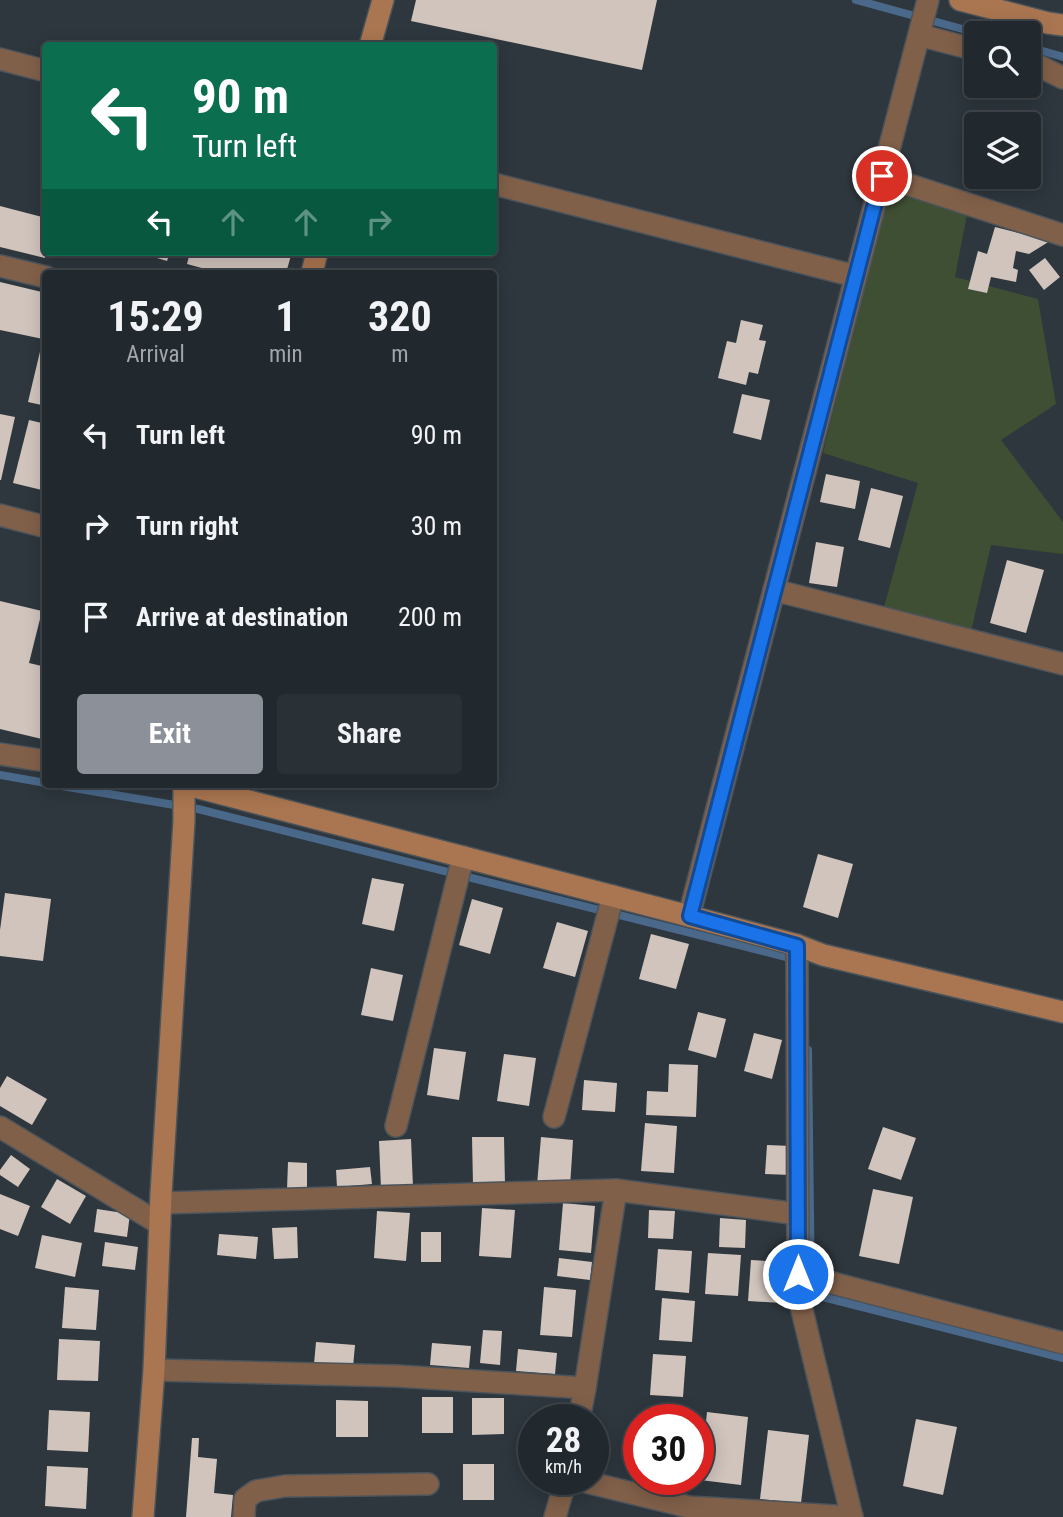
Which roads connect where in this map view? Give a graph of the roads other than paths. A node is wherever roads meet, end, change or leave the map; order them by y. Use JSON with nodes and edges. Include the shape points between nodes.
{"nodes":[{"id":1,"x":383,"y":0,"type":"edge"},
{"id":2,"x":928,"y":0,"type":"edge"},
{"id":3,"x":960,"y":0,"type":"edge"},
{"id":4,"x":1063,"y":25,"type":"edge"},
{"id":5,"x":919,"y":35,"type":"junction"},
{"id":6,"x":371,"y":42,"type":"edge"},
{"id":7,"x":964,"y":47,"type":"edge"},
{"id":8,"x":0,"y":60,"type":"edge"},
{"id":9,"x":1041,"y":67,"type":"edge"},
{"id":10,"x":42,"y":70,"type":"edge"},
{"id":11,"x":1063,"y":78,"type":"edge"},
{"id":12,"x":882,"y":176,"type":"junction"},
{"id":13,"x":497,"y":185,"type":"edge"},
{"id":14,"x":1063,"y":235,"type":"edge"},
{"id":15,"x":0,"y":266,"type":"edge"},
{"id":16,"x":42,"y":276,"type":"edge"},
{"id":17,"x":855,"y":276,"type":"junction"},
{"id":18,"x":0,"y":515,"type":"edge"},
{"id":19,"x":42,"y":526,"type":"edge"},
{"id":20,"x":774,"y":590,"type":"junction"},
{"id":21,"x":1063,"y":664,"type":"edge"},
{"id":22,"x":0,"y":754,"type":"edge"},
{"id":23,"x":42,"y":760,"type":"edge"},
{"id":24,"x":184,"y":788,"type":"edge"},
{"id":25,"x":199,"y":788,"type":"edge"},
{"id":26,"x":463,"y":857,"type":"junction"},
{"id":27,"x":613,"y":896,"type":"junction"},
{"id":28,"x":690,"y":916,"type":"junction"},
{"id":29,"x":797,"y":946,"type":"junction"},
{"id":30,"x":1063,"y":1012,"type":"edge"},
{"id":31,"x":554,"y":1117,"type":"dead end"},
{"id":32,"x":396,"y":1126,"type":"dead end"},
{"id":33,"x":0,"y":1127,"type":"edge"},
{"id":34,"x":615,"y":1190,"type":"junction"},
{"id":35,"x":161,"y":1213,"type":"junction"},
{"id":36,"x":798,"y":1214,"type":"junction"},
{"id":37,"x":798,"y":1274,"type":"junction"},
{"id":38,"x":1063,"y":1343,"type":"edge"},
{"id":39,"x":154,"y":1370,"type":"junction"},
{"id":40,"x":585,"y":1388,"type":"junction"},
{"id":41,"x":582,"y":1404,"type":"edge"},
{"id":42,"x":428,"y":1483,"type":"dead end"},
{"id":43,"x":609,"y":1488,"type":"edge"},
{"id":44,"x":561,"y":1495,"type":"edge"},
{"id":45,"x":143,"y":1517,"type":"edge"},
{"id":46,"x":244,"y":1517,"type":"edge"},
{"id":47,"x":555,"y":1517,"type":"edge"},
{"id":48,"x":852,"y":1517,"type":"edge"}],
"edges":[{"from":1,"to":6,"type":"street"},
{"from":2,"to":5,"type":"street"},
{"from":3,"to":4,"type":"street"},
{"from":5,"to":7,"type":"street"},
{"from":5,"to":12,"type":"street"},
{"from":8,"to":10,"type":"street"},
{"from":9,"to":11,"type":"street"},
{"from":12,"to":14,"type":"street"},
{"from":12,"to":17,"type":"street"},
{"from":13,"to":17,"type":"street"},
{"from":15,"to":16,"type":"street"},
{"from":17,"to":20,"type":"street"},
{"from":18,"to":19,"type":"street"},
{"from":20,"to":21,"type":"street"},
{"from":20,"to":28,"type":"street"},
{"from":22,"to":23,"type":"street"},
{"from":24,"to":35,"type":"street"},
{"from":25,"to":26,"type":"street"},
{"from":26,"to":27,"type":"street"},
{"from":26,"to":32,"type":"street"},
{"from":27,"to":28,"type":"street"},
{"from":27,"to":31,"type":"street"},
{"from":28,"to":29,"type":"street"},
{"from":29,"to":30,"type":"street"},
{"from":29,"to":36,"type":"street"},
{"from":33,"to":35,"type":"street"},
{"from":34,"to":35,"type":"street"},
{"from":34,"to":36,"type":"street"},
{"from":34,"to":40,"type":"street"},
{"from":35,"to":39,"type":"street"},
{"from":36,"to":37,"type":"street"},
{"from":37,"to":38,"type":"street"},
{"from":37,"to":48,"type":"street","via":[[800,1302]]},
{"from":39,"to":40,"type":"street","via":[[397,1376]]},
{"from":39,"to":45,"type":"street"},
{"from":40,"to":41,"type":"street"},
{"from":42,"to":46,"type":"street","via":[[285,1486],[256,1491],[245,1499]]},
{"from":43,"to":48,"type":"street","via":[[689,1507]]},
{"from":44,"to":47,"type":"street"}]}
